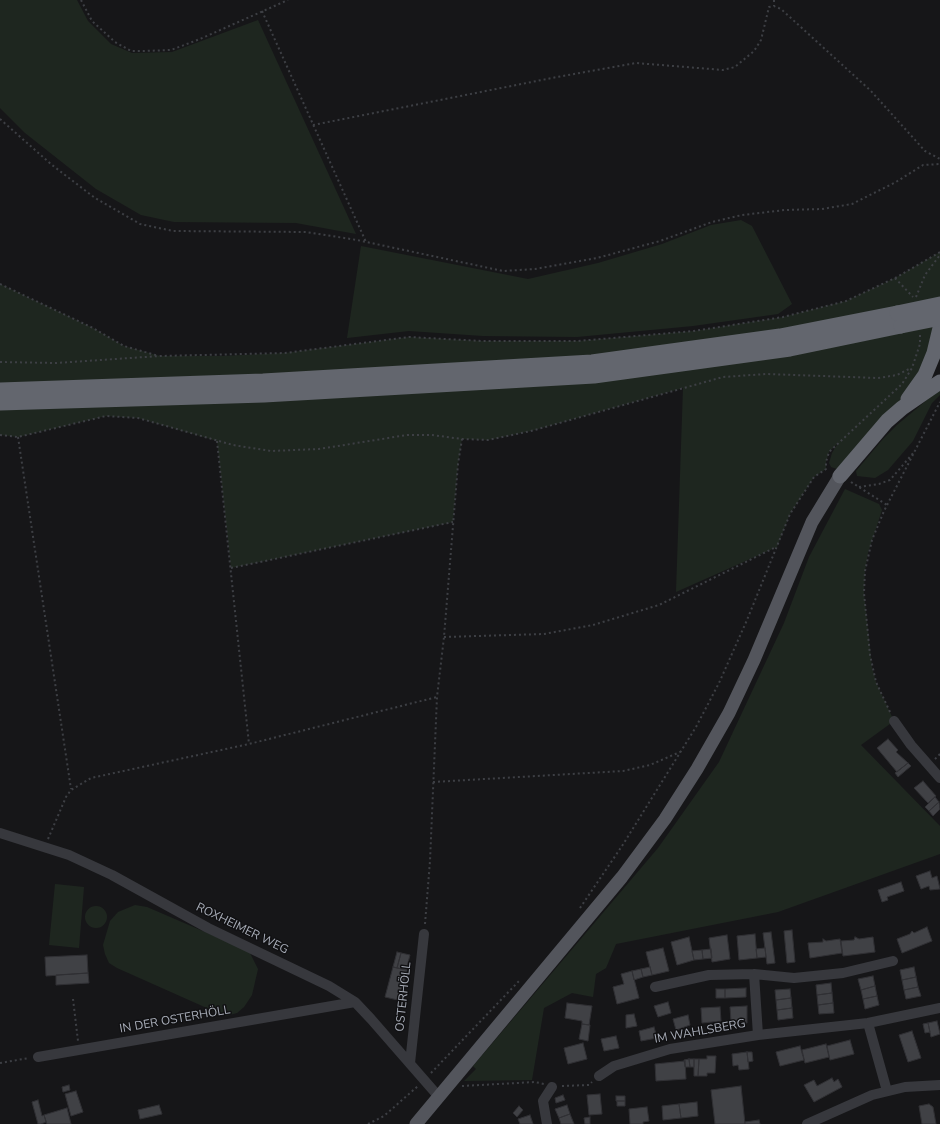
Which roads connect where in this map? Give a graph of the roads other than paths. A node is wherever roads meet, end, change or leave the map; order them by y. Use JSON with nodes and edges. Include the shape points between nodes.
{"nodes":[{"id":1,"x":940,"y":304,"type":"edge"},
{"id":2,"x":940,"y":318,"type":"edge"},
{"id":3,"x":899,"y":320,"type":"junction"},
{"id":4,"x":940,"y":328,"type":"edge"},
{"id":5,"x":940,"y":382,"type":"edge"},
{"id":6,"x":0,"y":390,"type":"edge"},
{"id":7,"x":0,"y":403,"type":"edge"},
{"id":8,"x":902,"y":408,"type":"junction"},
{"id":9,"x":840,"y":476,"type":"joint"},
{"id":10,"x":894,"y":721,"type":"road end"},
{"id":11,"x":940,"y":778,"type":"edge"},
{"id":12,"x":0,"y":833,"type":"edge"},
{"id":13,"x":424,"y":934,"type":"road end"},
{"id":14,"x":893,"y":961,"type":"dead end"},
{"id":15,"x":754,"y":974,"type":"junction"},
{"id":16,"x":655,"y":986,"type":"dead end"},
{"id":17,"x":354,"y":1002,"type":"junction"},
{"id":18,"x":940,"y":1008,"type":"edge"},
{"id":19,"x":868,"y":1023,"type":"junction"},
{"id":20,"x":758,"y":1035,"type":"junction"},
{"id":21,"x":38,"y":1057,"type":"road end"},
{"id":22,"x":410,"y":1063,"type":"junction"},
{"id":23,"x":599,"y":1076,"type":"road end"},
{"id":24,"x":940,"y":1085,"type":"edge"},
{"id":25,"x":552,"y":1087,"type":"road end"},
{"id":26,"x":887,"y":1091,"type":"junction"},
{"id":27,"x":440,"y":1097,"type":"junction"},
{"id":28,"x":416,"y":1124,"type":"edge"},
{"id":29,"x":547,"y":1124,"type":"edge"},
{"id":30,"x":806,"y":1124,"type":"edge"}],
"edges":[{"from":1,"to":3,"type":"highway","bridge":true},
{"from":2,"to":3,"type":"highway","bridge":true},
{"from":3,"to":6,"type":"highway","via":[[592,362],[263,381]]},
{"from":3,"to":7,"type":"highway","via":[[790,349],[594,376],[264,395]]},
{"from":4,"to":8,"type":"highway","via":[[926,375]]},
{"from":5,"to":8,"type":"highway"},
{"from":8,"to":9,"type":"highway","via":[[887,421]]},
{"from":9,"to":27,"type":"main road","via":[[812,522],[729,713],[651,840]]},
{"from":10,"to":11,"type":"street"},
{"from":12,"to":17,"type":"street","name":"ROXHEIMER WEG","via":[[69,855],[112,875],[208,928],[329,986]]},
{"from":13,"to":22,"type":"street","name":"OSTERHÖLL"},
{"from":14,"to":15,"type":"street","via":[[843,973],[794,978]]},
{"from":15,"to":16,"type":"street","via":[[708,975]]},
{"from":15,"to":20,"type":"street","name":"IM WAHLSBERG"},
{"from":17,"to":21,"type":"street","name":"IN DER OSTERHÖLL"},
{"from":17,"to":22,"type":"street","name":"ROXHEIMER WEG"},
{"from":18,"to":19,"type":"street","name":"IM WAHLSBERG"},
{"from":19,"to":20,"type":"street","name":"IM WAHLSBERG"},
{"from":19,"to":26,"type":"street"},
{"from":20,"to":23,"type":"street","name":"IM WAHLSBERG","via":[[670,1049],[614,1066]]},
{"from":22,"to":27,"type":"street","name":"ROXHEIMER WEG"},
{"from":24,"to":26,"type":"street"},
{"from":25,"to":29,"type":"street","via":[[543,1101]]},
{"from":26,"to":30,"type":"street","via":[[855,1101]]},
{"from":27,"to":28,"type":"main road"}]}
